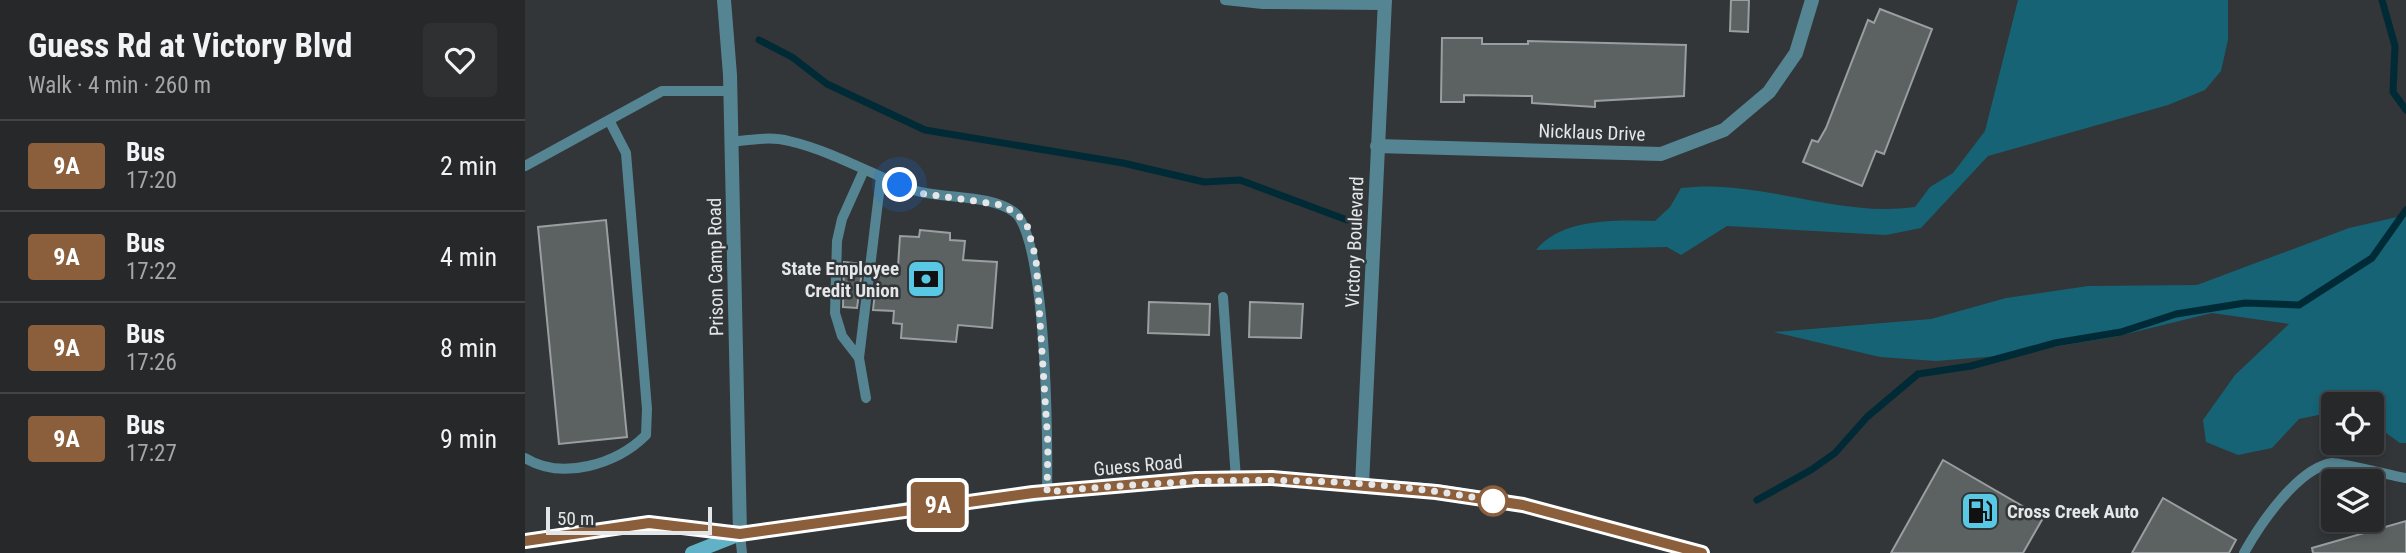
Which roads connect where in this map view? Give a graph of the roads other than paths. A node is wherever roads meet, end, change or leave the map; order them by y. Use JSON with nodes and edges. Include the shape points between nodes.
{"nodes":[{"id":1,"x":724,"y":0,"type":"edge"},
{"id":2,"x":1226,"y":0,"type":"edge"},
{"id":3,"x":1812,"y":0,"type":"edge"},
{"id":4,"x":1385,"y":3,"type":"edge"},
{"id":5,"x":730,"y":91,"type":"junction"},
{"id":6,"x":609,"y":120,"type":"junction"},
{"id":7,"x":731,"y":142,"type":"junction"},
{"id":8,"x":1377,"y":146,"type":"junction"},
{"id":9,"x":525,"y":166,"type":"edge"},
{"id":10,"x":864,"y":170,"type":"junction"},
{"id":11,"x":881,"y":177,"type":"junction"},
{"id":12,"x":1223,"y":297,"type":"dead end"},
{"id":13,"x":859,"y":358,"type":"junction"},
{"id":14,"x":866,"y":398,"type":"dead end"},
{"id":15,"x":525,"y":458,"type":"edge"},
{"id":16,"x":2406,"y":478,"type":"edge"},
{"id":17,"x":1236,"y":479,"type":"junction"},
{"id":18,"x":1362,"y":485,"type":"junction"},
{"id":19,"x":1047,"y":492,"type":"junction"},
{"id":20,"x":740,"y":534,"type":"junction"},
{"id":21,"x":525,"y":541,"type":"edge"},
{"id":22,"x":692,"y":553,"type":"edge"},
{"id":23,"x":742,"y":553,"type":"edge"},
{"id":24,"x":1702,"y":553,"type":"edge"},
{"id":25,"x":2244,"y":553,"type":"edge"}],
"edges":[{"from":1,"to":5,"type":"street","name":"Prison Camp Road"},
{"from":2,"to":4,"type":"lane"},
{"from":3,"to":8,"type":"street","name":"Nicklaus Drive","via":[[1796,53],[1769,92],[1724,131],[1661,153]]},
{"from":4,"to":8,"type":"street","name":"Victory Boulevard"},
{"from":5,"to":6,"type":"lane","via":[[662,91]]},
{"from":5,"to":7,"type":"street","name":"Prison Camp Road"},
{"from":6,"to":9,"type":"lane"},
{"from":6,"to":15,"type":"lane","via":[[627,153],[646,435],[635,446],[595,464],[548,467]]},
{"from":7,"to":10,"type":"lane","via":[[788,141]]},
{"from":7,"to":20,"type":"street","name":"Prison Camp Road"},
{"from":8,"to":18,"type":"street","name":"Victory Boulevard"},
{"from":10,"to":11,"type":"lane"},
{"from":10,"to":13,"type":"lane","via":[[837,241],[835,313],[842,336]]},
{"from":11,"to":13,"type":"lane"},
{"from":11,"to":19,"type":"lane","via":[[919,193],[1002,205],[1027,225],[1036,259]]},
{"from":12,"to":17,"type":"lane"},
{"from":13,"to":14,"type":"lane"},
{"from":16,"to":25,"type":"lane","via":[[2334,462],[2312,470],[2270,512]]},
{"from":17,"to":18,"type":"main road","name":"Guess Road"},
{"from":17,"to":19,"type":"main road","name":"Guess Road"},
{"from":18,"to":24,"type":"main road","name":"Guess Road","via":[[1523,505]]},
{"from":19,"to":20,"type":"main road","name":"Guess Road"},
{"from":20,"to":21,"type":"main road","name":"Guess Road","via":[[649,523]]},
{"from":20,"to":22,"type":"main road","name":"Guess Road"},
{"from":20,"to":23,"type":"lane"}]}
